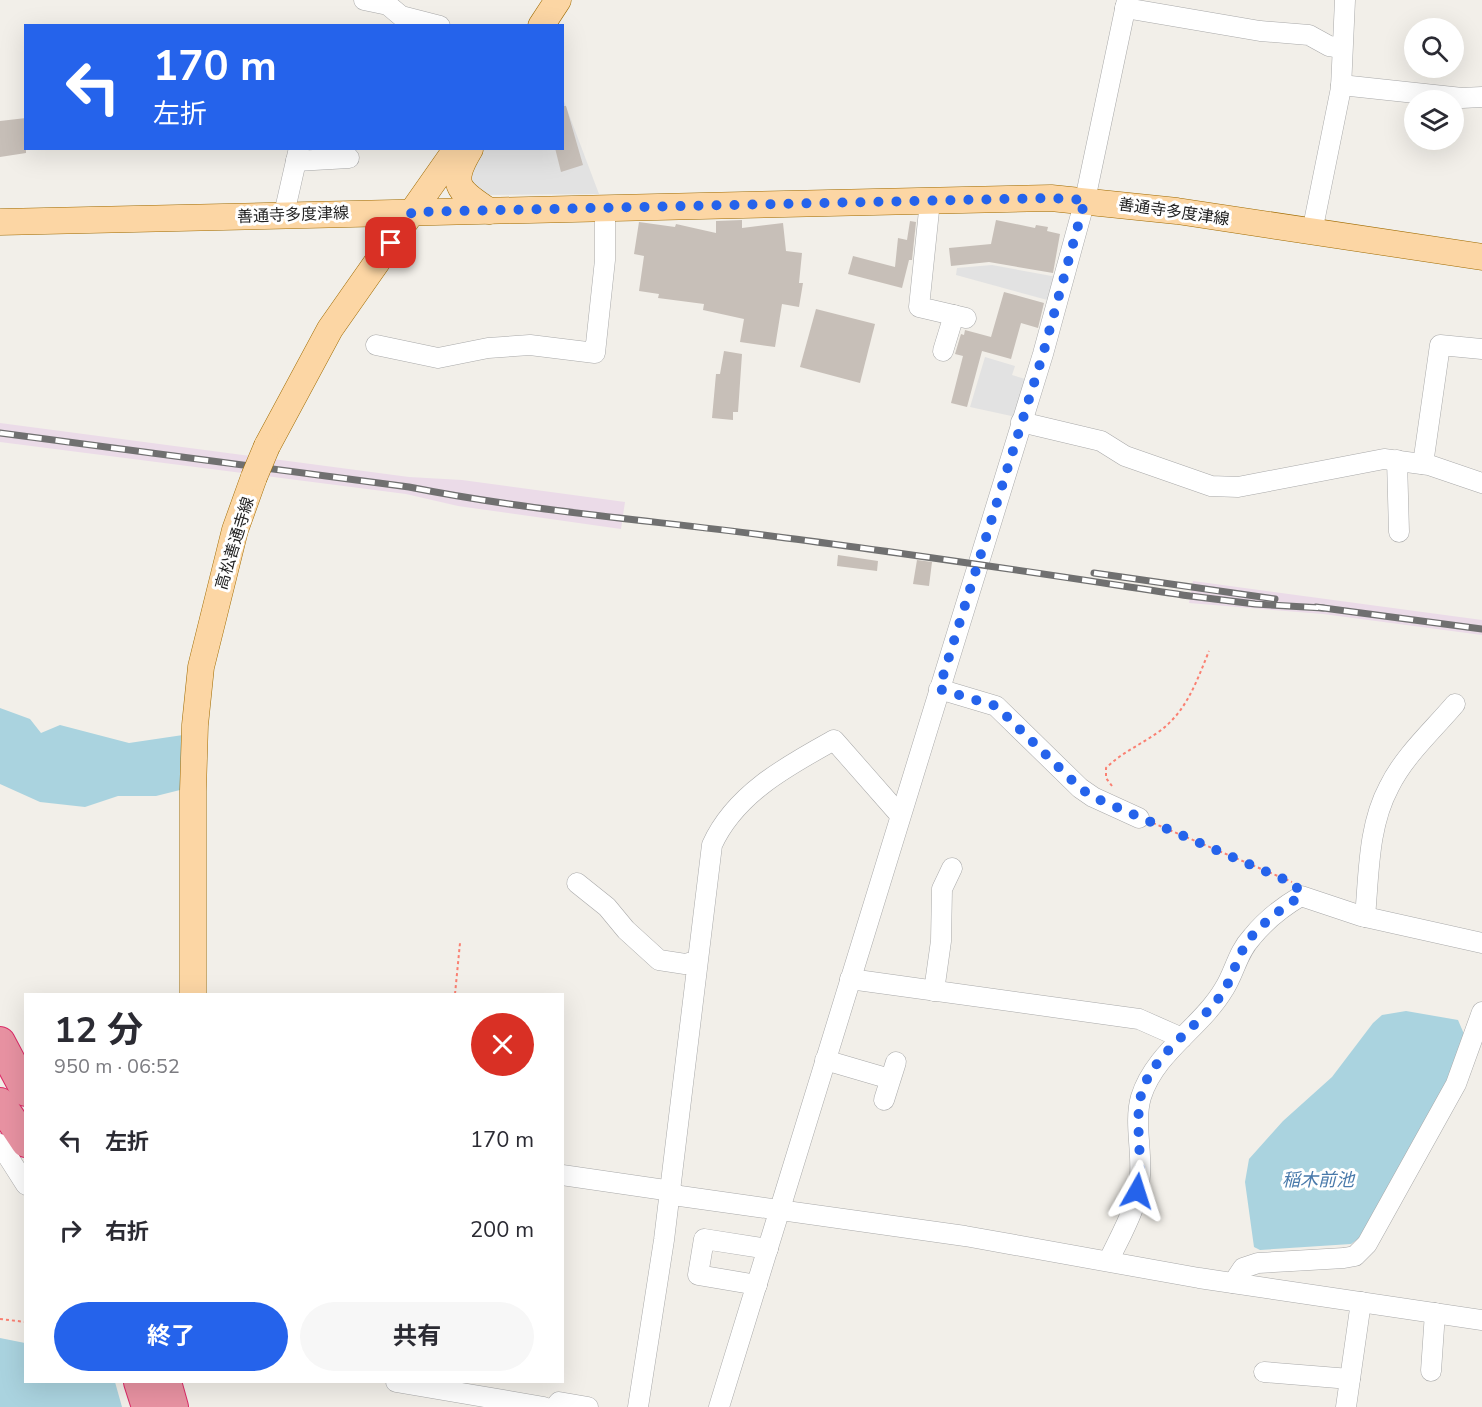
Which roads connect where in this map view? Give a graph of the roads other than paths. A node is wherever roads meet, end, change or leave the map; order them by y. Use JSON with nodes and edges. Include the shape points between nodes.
{"nodes":[{"id":1,"x":364,"y":0,"type":"edge"},
{"id":2,"x":558,"y":0,"type":"edge"},
{"id":3,"x":1345,"y":0,"type":"edge"},
{"id":4,"x":1126,"y":4,"type":"edge"},
{"id":5,"x":432,"y":24,"type":"edge"},
{"id":6,"x":542,"y":24,"type":"edge"},
{"id":7,"x":1342,"y":48,"type":"junction"},
{"id":8,"x":1341,"y":85,"type":"junction"},
{"id":9,"x":1482,"y":97,"type":"edge"},
{"id":10,"x":456,"y":150,"type":"edge"},
{"id":11,"x":469,"y":150,"type":"edge"},
{"id":12,"x":297,"y":155,"type":"edge"},
{"id":13,"x":339,"y":156,"type":"edge"},
{"id":14,"x":432,"y":184,"type":"junction"},
{"id":15,"x":1085,"y":200,"type":"junction"},
{"id":16,"x":930,"y":201,"type":"junction"},
{"id":17,"x":605,"y":207,"type":"junction"},
{"id":18,"x":450,"y":211,"type":"junction"},
{"id":19,"x":489,"y":211,"type":"junction"},
{"id":20,"x":353,"y":212,"type":"junction"},
{"id":21,"x":412,"y":212,"type":"junction"},
{"id":22,"x":284,"y":214,"type":"junction"},
{"id":23,"x":0,"y":222,"type":"edge"},
{"id":24,"x":1312,"y":232,"type":"junction"},
{"id":25,"x":1482,"y":257,"type":"edge"},
{"id":26,"x":330,"y":329,"type":"junction"},
{"id":27,"x":376,"y":345,"type":"dead end"},
{"id":28,"x":1482,"y":349,"type":"edge"},
{"id":29,"x":942,"y":351,"type":"dead end"},
{"id":30,"x":1021,"y":422,"type":"junction"},
{"id":31,"x":1397,"y":460,"type":"junction"},
{"id":32,"x":1423,"y":464,"type":"junction"},
{"id":33,"x":1482,"y":483,"type":"edge"},
{"id":34,"x":1399,"y":532,"type":"dead end"},
{"id":35,"x":939,"y":689,"type":"junction"},
{"id":36,"x":1455,"y":704,"type":"dead end"},
{"id":37,"x":899,"y":814,"type":"junction"},
{"id":38,"x":1139,"y":818,"type":"road end"},
{"id":39,"x":952,"y":868,"type":"dead end"},
{"id":40,"x":577,"y":883,"type":"dead end"},
{"id":41,"x":1365,"y":917,"type":"junction"},
{"id":42,"x":1482,"y":943,"type":"edge"},
{"id":43,"x":697,"y":961,"type":"junction"},
{"id":44,"x":850,"y":979,"type":"junction"},
{"id":45,"x":934,"y":991,"type":"junction"},
{"id":46,"x":194,"y":993,"type":"edge"},
{"id":47,"x":1482,"y":1012,"type":"edge"},
{"id":48,"x":1182,"y":1038,"type":"junction"},
{"id":49,"x":0,"y":1042,"type":"edge"},
{"id":50,"x":0,"y":1059,"type":"edge"},
{"id":51,"x":825,"y":1060,"type":"junction"},
{"id":52,"x":24,"y":1087,"type":"edge"},
{"id":53,"x":24,"y":1095,"type":"edge"},
{"id":54,"x":884,"y":1100,"type":"dead end"},
{"id":55,"x":0,"y":1103,"type":"edge"},
{"id":56,"x":0,"y":1118,"type":"edge"},
{"id":57,"x":24,"y":1140,"type":"edge"},
{"id":58,"x":0,"y":1144,"type":"edge"},
{"id":59,"x":24,"y":1145,"type":"edge"},
{"id":60,"x":564,"y":1175,"type":"edge"},
{"id":61,"x":24,"y":1182,"type":"edge"},
{"id":62,"x":670,"y":1192,"type":"junction"},
{"id":63,"x":779,"y":1211,"type":"junction"},
{"id":64,"x":768,"y":1249,"type":"junction"},
{"id":65,"x":1109,"y":1260,"type":"junction"},
{"id":66,"x":1233,"y":1283,"type":"junction"},
{"id":67,"x":757,"y":1285,"type":"junction"},
{"id":68,"x":1361,"y":1302,"type":"junction"},
{"id":69,"x":1435,"y":1313,"type":"junction"},
{"id":70,"x":1482,"y":1320,"type":"edge"},
{"id":71,"x":1431,"y":1371,"type":"dead end"},
{"id":72,"x":1264,"y":1372,"type":"dead end"},
{"id":73,"x":1350,"y":1379,"type":"junction"},
{"id":74,"x":139,"y":1383,"type":"edge"},
{"id":75,"x":166,"y":1383,"type":"edge"},
{"id":76,"x":400,"y":1383,"type":"edge"},
{"id":77,"x":469,"y":1400,"type":"edge"},
{"id":78,"x":147,"y":1407,"type":"edge"},
{"id":79,"x":173,"y":1407,"type":"edge"},
{"id":80,"x":544,"y":1407,"type":"edge"},
{"id":81,"x":555,"y":1407,"type":"edge"},
{"id":82,"x":588,"y":1407,"type":"edge"},
{"id":83,"x":638,"y":1407,"type":"edge"},
{"id":84,"x":719,"y":1407,"type":"edge"},
{"id":85,"x":1346,"y":1407,"type":"edge"}],
"edges":[{"from":1,"to":5,"type":"street","via":[[388,5],[401,16]]},
{"from":2,"to":6,"type":"main road"},
{"from":3,"to":7,"type":"street"},
{"from":4,"to":7,"type":"street","via":[[1260,31],[1309,35]]},
{"from":4,"to":15,"type":"street"},
{"from":7,"to":8,"type":"street"},
{"from":8,"to":9,"type":"street"},
{"from":8,"to":24,"type":"street"},
{"from":10,"to":14,"type":"main road","name":"高松善通寺線"},
{"from":11,"to":19,"type":"main road","via":[[456,177],[458,188]]},
{"from":12,"to":13,"type":"street"},
{"from":12,"to":22,"type":"street"},
{"from":14,"to":18,"type":"main road","via":[[433,200]]},
{"from":14,"to":21,"type":"main road","name":"高松善通寺線"},
{"from":15,"to":16,"type":"main road","name":"善通寺多度津線"},
{"from":15,"to":24,"type":"main road","name":"善通寺多度津線"},
{"from":15,"to":30,"type":"street"},
{"from":16,"to":17,"type":"main road","name":"善通寺多度津線"},
{"from":16,"to":29,"type":"street","via":[[917,276],[919,308],[960,317]]},
{"from":17,"to":19,"type":"main road","name":"善通寺多度津線"},
{"from":17,"to":27,"type":"street","via":[[605,260],[595,353],[530,345],[438,358]]},
{"from":18,"to":19,"type":"main road","name":"善通寺多度津線"},
{"from":18,"to":21,"type":"main road","name":"善通寺多度津線"},
{"from":20,"to":21,"type":"main road","name":"善通寺多度津線"},
{"from":20,"to":22,"type":"main road","name":"善通寺多度津線"},
{"from":20,"to":26,"type":"main road","via":[[372,222],[382,240],[339,304]]},
{"from":21,"to":26,"type":"main road","name":"高松善通寺線"},
{"from":22,"to":23,"type":"main road","name":"善通寺多度津線"},
{"from":24,"to":25,"type":"main road","name":"善通寺多度津線"},
{"from":26,"to":46,"type":"main road","name":"高松善通寺線","bridge":true,"via":[[254,477],[235,530],[201,667],[193,791]]},
{"from":28,"to":32,"type":"street","via":[[1440,345]]},
{"from":30,"to":31,"type":"street","via":[[1101,441],[1125,456],[1210,486],[1238,487],[1384,459]]},
{"from":30,"to":35,"type":"street"},
{"from":31,"to":32,"type":"street"},
{"from":31,"to":34,"type":"street"},
{"from":32,"to":33,"type":"street"},
{"from":35,"to":37,"type":"street"},
{"from":35,"to":38,"type":"street","via":[[996,706],[1080,788]]},
{"from":36,"to":41,"type":"street","via":[[1398,771],[1382,801],[1371,847]]},
{"from":37,"to":43,"type":"street","via":[[834,740],[777,771],[733,812],[712,845]]},
{"from":37,"to":44,"type":"street"},
{"from":39,"to":45,"type":"street","via":[[942,889],[941,941]]},
{"from":40,"to":43,"type":"street","via":[[608,907],[659,960],[685,964]]},
{"from":41,"to":42,"type":"street"},
{"from":41,"to":48,"type":"street","via":[[1301,896],[1252,936],[1234,963],[1225,988]]},
{"from":43,"to":62,"type":"street"},
{"from":44,"to":45,"type":"street"},
{"from":44,"to":51,"type":"street"},
{"from":45,"to":48,"type":"street","via":[[1139,1019]]},
{"from":47,"to":66,"type":"street","via":[[1456,1084],[1367,1244],[1355,1256],[1344,1258],[1258,1263],[1243,1268]]},
{"from":48,"to":65,"type":"street","via":[[1161,1060],[1140,1099],[1140,1177],[1134,1205]]},
{"from":49,"to":52,"type":"highway"},
{"from":50,"to":53,"type":"highway"},
{"from":51,"to":54,"type":"street","via":[[893,1071]]},
{"from":51,"to":63,"type":"street"},
{"from":55,"to":57,"type":"highway"},
{"from":56,"to":59,"type":"highway"},
{"from":58,"to":61,"type":"street"},
{"from":60,"to":62,"type":"street"},
{"from":62,"to":63,"type":"street"},
{"from":62,"to":83,"type":"street"},
{"from":63,"to":64,"type":"street"},
{"from":63,"to":65,"type":"street"},
{"from":64,"to":67,"type":"street"},
{"from":64,"to":67,"type":"street","via":[[704,1239],[698,1275]]},
{"from":65,"to":66,"type":"street"},
{"from":66,"to":68,"type":"street"},
{"from":67,"to":84,"type":"street"},
{"from":68,"to":69,"type":"street"},
{"from":68,"to":73,"type":"street"},
{"from":69,"to":70,"type":"street"},
{"from":69,"to":71,"type":"street"},
{"from":72,"to":73,"type":"street"},
{"from":73,"to":85,"type":"street"},
{"from":74,"to":78,"type":"highway"},
{"from":75,"to":79,"type":"highway"},
{"from":76,"to":77,"type":"street"},
{"from":77,"to":80,"type":"street"},
{"from":81,"to":82,"type":"street","via":[[559,1402]]}]}
